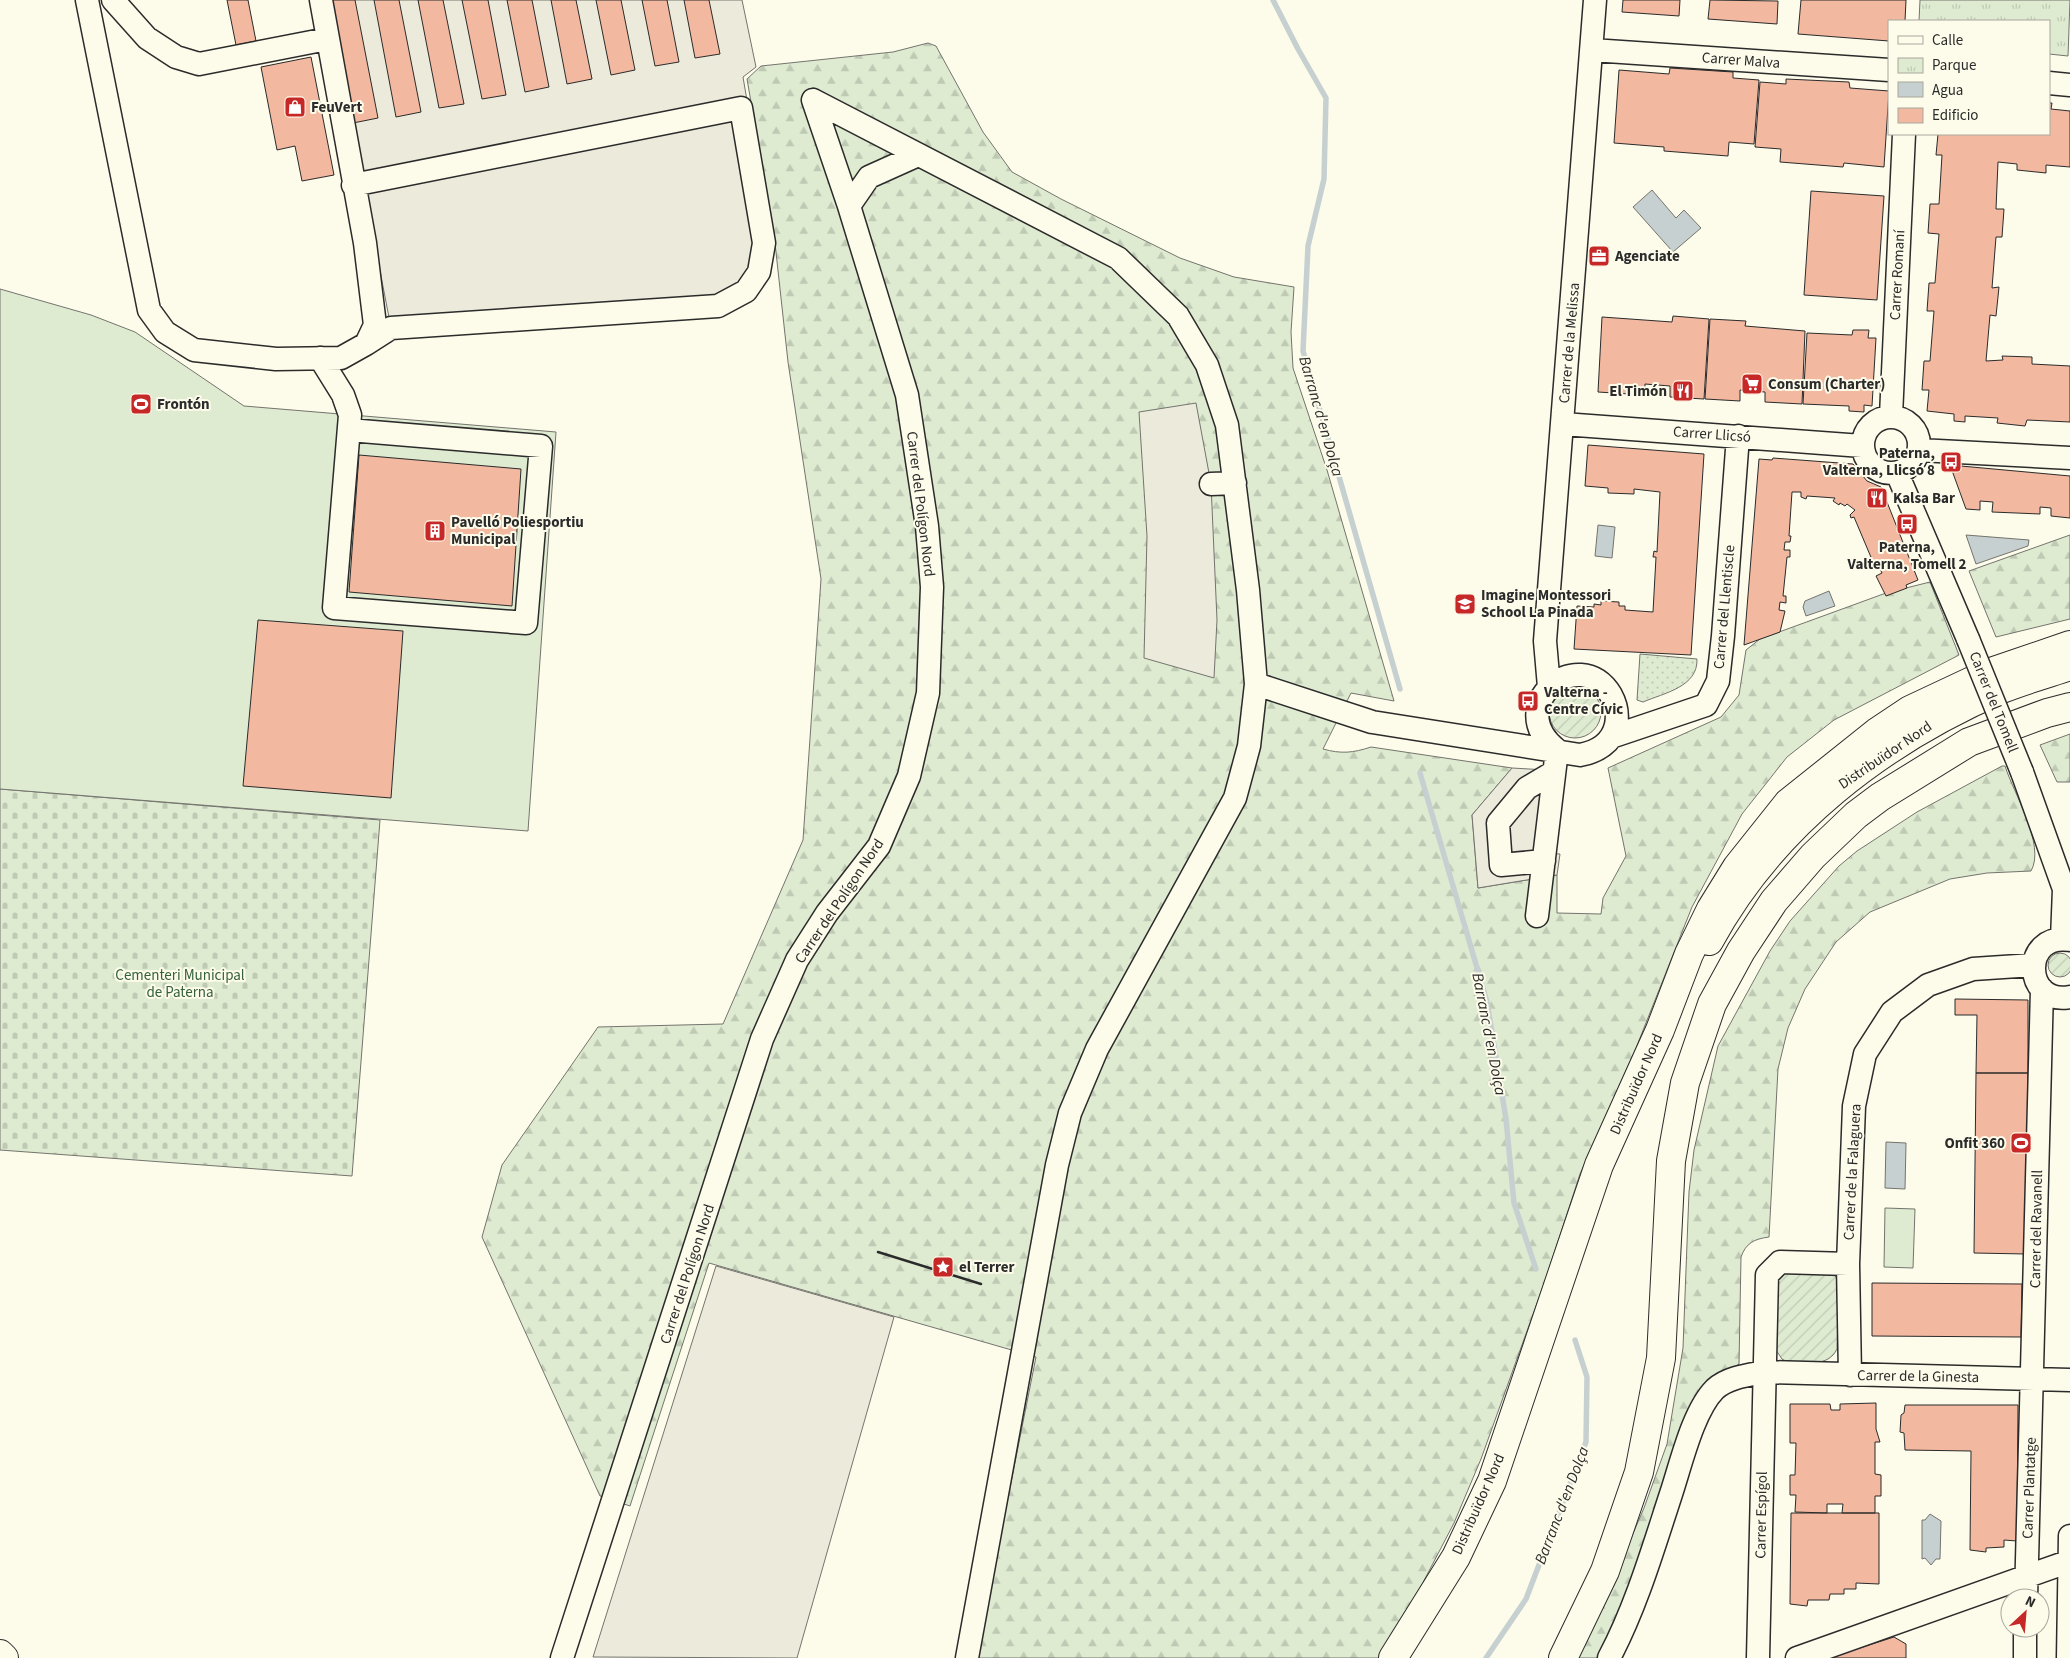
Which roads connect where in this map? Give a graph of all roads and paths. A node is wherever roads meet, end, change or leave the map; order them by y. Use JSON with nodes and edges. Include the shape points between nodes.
{"nodes":[{"id":1,"x":87,"y":0,"type":"edge"},
{"id":2,"x":113,"y":0,"type":"edge"},
{"id":3,"x":321,"y":0,"type":"edge"},
{"id":4,"x":1595,"y":0,"type":"edge"},
{"id":5,"x":326,"y":39,"type":"junction"},
{"id":6,"x":1592,"y":50,"type":"junction"},
{"id":7,"x":1888,"y":70,"type":"edge"},
{"id":8,"x":2050,"y":83,"type":"edge"},
{"id":9,"x":2070,"y":85,"type":"edge"},
{"id":10,"x":1904,"y":135,"type":"edge"},
{"id":11,"x":918,"y":155,"type":"junction"},
{"id":12,"x":382,"y":180,"type":"junction"},
{"id":13,"x":353,"y":185,"type":"junction"},
{"id":14,"x":849,"y":206,"type":"junction"},
{"id":15,"x":364,"y":243,"type":"junction"},
{"id":16,"x":366,"y":344,"type":"junction"},
{"id":17,"x":320,"y":358,"type":"junction"},
{"id":18,"x":1891,"y":416,"type":"junction"},
{"id":19,"x":1563,"y":424,"type":"junction"},
{"id":20,"x":349,"y":430,"type":"junction"},
{"id":21,"x":1738,"y":436,"type":"junction"},
{"id":22,"x":1862,"y":446,"type":"junction"},
{"id":23,"x":1919,"y":450,"type":"junction"},
{"id":24,"x":2070,"y":458,"type":"edge"},
{"id":25,"x":1897,"y":473,"type":"junction"},
{"id":26,"x":1235,"y":483,"type":"junction"},
{"id":27,"x":1211,"y":484,"type":"dead end"},
{"id":28,"x":2070,"y":645,"type":"edge"},
{"id":29,"x":2070,"y":666,"type":"edge"},
{"id":30,"x":1256,"y":684,"type":"junction"},
{"id":31,"x":1549,"y":687,"type":"junction"},
{"id":32,"x":2070,"y":707,"type":"edge"},
{"id":33,"x":1538,"y":725,"type":"junction"},
{"id":34,"x":1611,"y":737,"type":"junction"},
{"id":35,"x":1500,"y":743,"type":"junction"},
{"id":36,"x":1556,"y":761,"type":"junction"},
{"id":37,"x":1544,"y":861,"type":"junction"},
{"id":38,"x":1537,"y":916,"type":"dead end"},
{"id":39,"x":2066,"y":939,"type":"edge"},
{"id":40,"x":2033,"y":966,"type":"junction"},
{"id":41,"x":2042,"y":989,"type":"junction"},
{"id":42,"x":2070,"y":997,"type":"edge"},
{"id":43,"x":1660,"y":1030,"type":"junction"},
{"id":44,"x":1848,"y":1264,"type":"junction"},
{"id":45,"x":1765,"y":1372,"type":"junction"},
{"id":46,"x":1850,"y":1374,"type":"junction"},
{"id":47,"x":2032,"y":1379,"type":"junction"},
{"id":48,"x":2070,"y":1380,"type":"edge"},
{"id":49,"x":2070,"y":1536,"type":"edge"},
{"id":50,"x":2070,"y":1561,"type":"edge"},
{"id":51,"x":2026,"y":1588,"type":"edge"},
{"id":52,"x":2000,"y":1596,"type":"edge"},
{"id":53,"x":2025,"y":1638,"type":"edge"},
{"id":54,"x":0,"y":1654,"type":"edge"},
{"id":55,"x":4,"y":1658,"type":"edge"},
{"id":56,"x":562,"y":1658,"type":"edge"},
{"id":57,"x":967,"y":1658,"type":"edge"},
{"id":58,"x":1392,"y":1658,"type":"edge"},
{"id":59,"x":1563,"y":1658,"type":"edge"},
{"id":60,"x":1609,"y":1658,"type":"edge"},
{"id":61,"x":1758,"y":1658,"type":"edge"},
{"id":62,"x":1798,"y":1658,"type":"edge"},
{"id":63,"x":2025,"y":1658,"type":"edge"},
{"id":64,"x":2068,"y":1658,"type":"edge"}],
"edges":[{"from":1,"to":17,"type":"street","via":[[149,310],[165,332],[194,350],[276,359]]},
{"from":2,"to":5,"type":"street","via":[[147,38],[176,57],[198,64]]},
{"from":3,"to":5,"type":"street"},
{"from":4,"to":6,"type":"street","name":"Carrer de la Melissa"},
{"from":5,"to":13,"type":"street"},
{"from":6,"to":7,"type":"street","name":"Carrer Malva"},
{"from":6,"to":19,"type":"street","name":"Carrer de la Melissa"},
{"from":8,"to":9,"type":"street"},
{"from":10,"to":18,"type":"street","name":"Carrer Romaní"},
{"from":11,"to":14,"type":"street","via":[[869,177]]},
{"from":11,"to":14,"type":"street","name":"Carrer del Polígon Nord","via":[[813,100]]},
{"from":11,"to":26,"type":"street","via":[[1118,258],[1178,316],[1207,364],[1226,425]]},
{"from":12,"to":13,"type":"street"},
{"from":12,"to":15,"type":"street","via":[[368,211]]},
{"from":12,"to":16,"type":"street","via":[[741,108],[764,243],[759,272],[746,291],[718,306],[391,328]]},
{"from":13,"to":15,"type":"street"},
{"from":14,"to":56,"type":"street","name":"Carrer del Polígon Nord","via":[[907,395],[927,526],[932,587],[928,693],[909,776],[879,846],[796,960],[762,1039]]},
{"from":15,"to":16,"type":"street","via":[[375,325]]},
{"from":16,"to":17,"type":"street","via":[[341,358]]},
{"from":17,"to":20,"type":"street","via":[[343,395],[350,415]]},
{"from":18,"to":22,"type":"street","via":[[1876,420],[1866,431]]},
{"from":18,"to":23,"type":"street","via":[[1903,419],[1912,427],[1918,438]]},
{"from":19,"to":21,"type":"street","name":"Carrer Llicsó"},
{"from":19,"to":31,"type":"street","name":"Carrer de la Melissa","via":[[1545,641]]},
{"from":20,"to":20,"type":"street","via":[[334,608],[526,623],[541,446]]},
{"from":21,"to":22,"type":"street","name":"Carrer Llicsó"},
{"from":21,"to":34,"type":"street","name":"Carrer del Llentiscle","via":[[1718,681],[1706,705]]},
{"from":22,"to":25,"type":"street","via":[[1867,462],[1880,472]]},
{"from":23,"to":24,"type":"street"},
{"from":23,"to":25,"type":"street","via":[[1911,465]]},
{"from":25,"to":39,"type":"street","name":"Carrer del Tomell","bridge":true,"via":[[2022,772],[2064,889]]},
{"from":26,"to":27,"type":"street"},
{"from":26,"to":30,"type":"street"},
{"from":28,"to":43,"type":"main road","via":[[1991,672],[1910,710],[1877,732],[1788,803],[1737,867],[1711,909],[1688,954]]},
{"from":29,"to":43,"type":"main road","name":"Distribuïdor Nord","via":[[2003,688],[1939,718],[1856,772],[1811,809],[1759,865],[1722,916]]},
{"from":30,"to":35,"type":"street","via":[[1372,722]]},
{"from":30,"to":57,"type":"street","via":[[1249,746],[1234,798],[1097,1049],[1070,1113],[1056,1166]]},
{"from":31,"to":33,"type":"street","via":[[1538,704]]},
{"from":31,"to":34,"type":"street","via":[[1560,679],[1579,676],[1597,681],[1607,689],[1617,712]]},
{"from":32,"to":59,"type":"main road","via":[[1969,742],[1856,815],[1813,856],[1774,901],[1712,1004],[1685,1083],[1671,1161],[1661,1358],[1639,1472],[1605,1571]]},
{"from":33,"to":35,"type":"street"},
{"from":33,"to":36,"type":"street"},
{"from":34,"to":36,"type":"street","via":[[1603,746],[1586,754],[1568,755]]},
{"from":35,"to":36,"type":"street"},
{"from":36,"to":37,"type":"street"},
{"from":36,"to":37,"type":"street","via":[[1527,788],[1498,823],[1501,865]]},
{"from":37,"to":38,"type":"street"},
{"from":39,"to":40,"type":"street","via":[[2043,946],[2036,954]]},
{"from":40,"to":41,"type":"street"},
{"from":40,"to":44,"type":"street","name":"Carrer de la Falaguera","via":[[1973,969],[1928,985],[1892,1012],[1865,1054],[1854,1106]]},
{"from":41,"to":42,"type":"street","via":[[2054,997]]},
{"from":41,"to":47,"type":"street","name":"Carrer del Ravanell"},
{"from":43,"to":58,"type":"main road","name":"Distribuïdor Nord","via":[[1599,1165],[1492,1481],[1456,1557]]},
{"from":44,"to":45,"type":"street","name":"Carrer Espígol","via":[[1780,1262],[1767,1276]]},
{"from":44,"to":46,"type":"street","name":"Carrer de la Falaguera"},
{"from":45,"to":46,"type":"street","name":"Carrer de la Ginesta"},
{"from":45,"to":60,"type":"street","name":"Carrer de la Ginesta","via":[[1740,1376],[1716,1389],[1693,1424],[1655,1546],[1621,1636]]},
{"from":45,"to":61,"type":"street","name":"Carrer Espígol"},
{"from":46,"to":47,"type":"street","name":"Carrer de la Ginesta"},
{"from":47,"to":48,"type":"street","name":"Carrer de la Ginesta"},
{"from":47,"to":51,"type":"street","name":"Carrer Plantatge"},
{"from":49,"to":50,"type":"street"},
{"from":50,"to":51,"type":"street"},
{"from":50,"to":64,"type":"street"},
{"from":52,"to":62,"type":"street"},
{"from":53,"to":63,"type":"street"},
{"from":54,"to":55,"type":"main road"}]}
